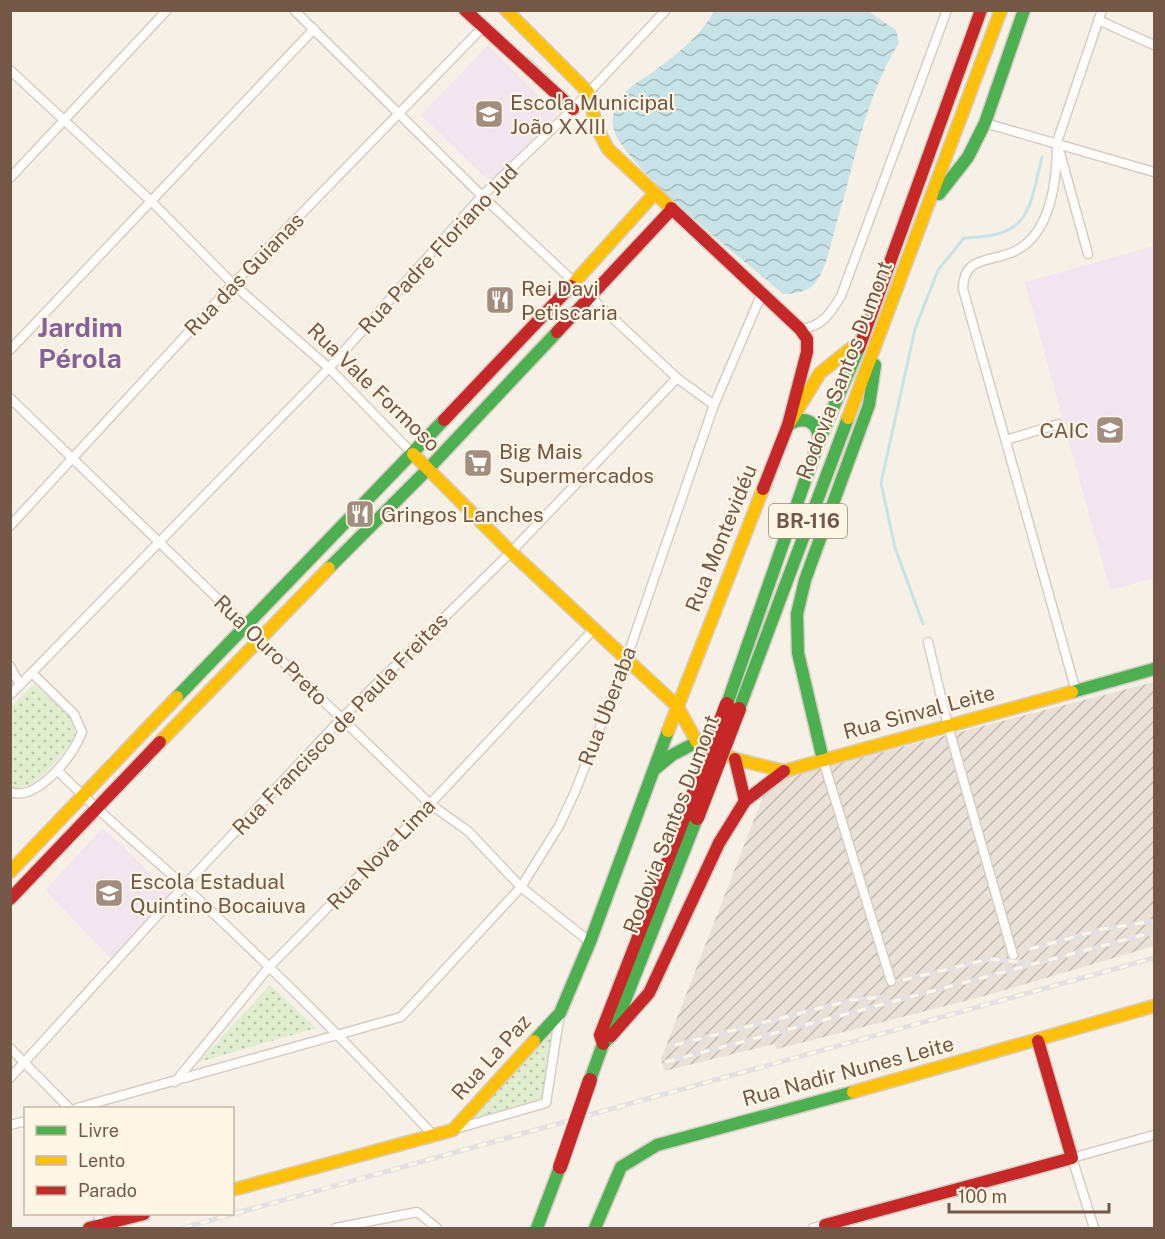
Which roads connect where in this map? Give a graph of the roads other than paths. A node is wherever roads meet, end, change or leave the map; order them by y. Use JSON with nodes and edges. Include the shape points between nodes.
{"nodes":[{"id":1,"x":167,"y":10,"type":"edge"},
{"id":2,"x":294,"y":10,"type":"edge"},
{"id":3,"x":465,"y":10,"type":"edge"},
{"id":4,"x":506,"y":10,"type":"edge"},
{"id":5,"x":666,"y":10,"type":"edge"},
{"id":6,"x":947,"y":10,"type":"edge"},
{"id":7,"x":981,"y":10,"type":"edge"},
{"id":8,"x":1000,"y":10,"type":"edge"},
{"id":9,"x":1024,"y":10,"type":"edge"},
{"id":10,"x":1102,"y":10,"type":"edge"},
{"id":11,"x":1098,"y":20,"type":"junction"},
{"id":12,"x":483,"y":27,"type":"junction"},
{"id":13,"x":314,"y":29,"type":"junction"},
{"id":14,"x":1155,"y":45,"type":"edge"},
{"id":15,"x":10,"y":70,"type":"edge"},
{"id":16,"x":588,"y":92,"type":"junction"},
{"id":17,"x":573,"y":110,"type":"junction"},
{"id":18,"x":398,"y":114,"type":"junction"},
{"id":19,"x":592,"y":114,"type":"junction"},
{"id":20,"x":66,"y":120,"type":"junction"},
{"id":21,"x":985,"y":123,"type":"junction"},
{"id":22,"x":1057,"y":142,"type":"junction"},
{"id":23,"x":1155,"y":172,"type":"edge"},
{"id":24,"x":10,"y":178,"type":"edge"},
{"id":25,"x":656,"y":193,"type":"junction"},
{"id":26,"x":482,"y":196,"type":"junction"},
{"id":27,"x":151,"y":201,"type":"junction"},
{"id":28,"x":672,"y":209,"type":"junction"},
{"id":29,"x":927,"y":210,"type":"junction"},
{"id":30,"x":1088,"y":254,"type":"dead end"},
{"id":31,"x":576,"y":283,"type":"junction"},
{"id":32,"x":232,"y":284,"type":"junction"},
{"id":33,"x":762,"y":294,"type":"junction"},
{"id":34,"x":591,"y":297,"type":"junction"},
{"id":35,"x":800,"y":329,"type":"junction"},
{"id":36,"x":880,"y":333,"type":"junction"},
{"id":37,"x":862,"y":339,"type":"junction"},
{"id":38,"x":10,"y":350,"type":"edge"},
{"id":39,"x":329,"y":368,"type":"junction"},
{"id":40,"x":677,"y":378,"type":"junction"},
{"id":41,"x":10,"y":398,"type":"edge"},
{"id":42,"x":714,"y":405,"type":"junction"},
{"id":43,"x":1059,"y":424,"type":"dead end"},
{"id":44,"x":789,"y":425,"type":"junction"},
{"id":45,"x":1006,"y":440,"type":"junction"},
{"id":46,"x":819,"y":441,"type":"junction"},
{"id":47,"x":413,"y":454,"type":"junction"},
{"id":48,"x":72,"y":458,"type":"junction"},
{"id":49,"x":428,"y":469,"type":"junction"},
{"id":50,"x":10,"y":526,"type":"edge"},
{"id":51,"x":159,"y":541,"type":"junction"},
{"id":52,"x":511,"y":552,"type":"junction"},
{"id":53,"x":245,"y":626,"type":"junction"},
{"id":54,"x":594,"y":629,"type":"junction"},
{"id":55,"x":259,"y":639,"type":"junction"},
{"id":56,"x":928,"y":642,"type":"dead end"},
{"id":57,"x":626,"y":660,"type":"junction"},
{"id":58,"x":10,"y":666,"type":"edge"},
{"id":59,"x":1155,"y":669,"type":"edge"},
{"id":60,"x":32,"y":673,"type":"junction"},
{"id":61,"x":20,"y":686,"type":"junction"},
{"id":62,"x":1076,"y":691,"type":"junction"},
{"id":63,"x":10,"y":695,"type":"edge"},
{"id":64,"x":677,"y":706,"type":"junction"},
{"id":65,"x":733,"y":707,"type":"junction"},
{"id":66,"x":342,"y":718,"type":"junction"},
{"id":67,"x":948,"y":726,"type":"junction"},
{"id":68,"x":697,"y":742,"type":"junction"},
{"id":69,"x":735,"y":759,"type":"junction"},
{"id":70,"x":823,"y":760,"type":"junction"},
{"id":71,"x":57,"y":770,"type":"junction"},
{"id":72,"x":654,"y":770,"type":"junction"},
{"id":73,"x":784,"y":771,"type":"junction"},
{"id":74,"x":10,"y":792,"type":"edge"},
{"id":75,"x":84,"y":797,"type":"junction"},
{"id":76,"x":745,"y":801,"type":"junction"},
{"id":77,"x":430,"y":804,"type":"junction"},
{"id":78,"x":97,"y":810,"type":"junction"},
{"id":79,"x":10,"y":873,"type":"edge"},
{"id":80,"x":184,"y":886,"type":"junction"},
{"id":81,"x":521,"y":887,"type":"junction"},
{"id":82,"x":10,"y":899,"type":"edge"},
{"id":83,"x":590,"y":942,"type":"junction"},
{"id":84,"x":1013,"y":955,"type":"dead end"},
{"id":85,"x":270,"y":967,"type":"junction"},
{"id":86,"x":891,"y":981,"type":"dead end"},
{"id":87,"x":1155,"y":1006,"type":"edge"},
{"id":88,"x":560,"y":1013,"type":"junction"},
{"id":89,"x":341,"y":1035,"type":"junction"},
{"id":90,"x":607,"y":1040,"type":"junction"},
{"id":91,"x":1038,"y":1041,"type":"junction"},
{"id":92,"x":10,"y":1048,"type":"edge"},
{"id":93,"x":26,"y":1061,"type":"junction"},
{"id":94,"x":10,"y":1078,"type":"edge"},
{"id":95,"x":174,"y":1083,"type":"junction"},
{"id":96,"x":68,"y":1107,"type":"edge"},
{"id":97,"x":81,"y":1107,"type":"edge"},
{"id":98,"x":453,"y":1130,"type":"junction"},
{"id":99,"x":1155,"y":1135,"type":"edge"},
{"id":100,"x":434,"y":1136,"type":"junction"},
{"id":101,"x":1072,"y":1158,"type":"junction"},
{"id":102,"x":234,"y":1189,"type":"edge"},
{"id":103,"x":138,"y":1215,"type":"edge"},
{"id":104,"x":96,"y":1222,"type":"edge"},
{"id":105,"x":821,"y":1227,"type":"edge"},
{"id":106,"x":336,"y":1228,"type":"edge"},
{"id":107,"x":437,"y":1228,"type":"edge"},
{"id":108,"x":537,"y":1228,"type":"edge"},
{"id":109,"x":595,"y":1228,"type":"edge"},
{"id":110,"x":1094,"y":1228,"type":"edge"}],
"edges":[{"from":1,"to":20,"type":"street"},
{"from":2,"to":13,"type":"street"},
{"from":3,"to":12,"type":"main road"},
{"from":4,"to":16,"type":"main road"},
{"from":5,"to":16,"type":"street","name":"Rua Padre Floriano Jud"},
{"from":6,"to":35,"type":"street","via":[[841,296],[827,319],[813,328]]},
{"from":7,"to":37,"type":"main road","name":"Rodovia Santos Dumont","number":"BR-116"},
{"from":8,"to":29,"type":"main road","name":"Rodovia Santos Dumont","number":"BR-116"},
{"from":9,"to":21,"type":"main road"},
{"from":10,"to":11,"type":"street"},
{"from":11,"to":14,"type":"street"},
{"from":11,"to":22,"type":"street"},
{"from":12,"to":17,"type":"main road"},
{"from":12,"to":18,"type":"street","name":"Rua das Guianas"},
{"from":13,"to":18,"type":"street"},
{"from":13,"to":27,"type":"street"},
{"from":15,"to":20,"type":"street","name":"Rua Vale Formoso"},
{"from":16,"to":17,"type":"street","name":"Rua Padre Floriano Jud"},
{"from":16,"to":19,"type":"main road"},
{"from":17,"to":19,"type":"street"},
{"from":17,"to":26,"type":"street","name":"Rua Padre Floriano Jud"},
{"from":18,"to":26,"type":"street"},
{"from":18,"to":32,"type":"street","name":"Rua das Guianas"},
{"from":19,"to":25,"type":"main road","via":[[608,149]]},
{"from":20,"to":24,"type":"street"},
{"from":20,"to":27,"type":"street","name":"Rua Vale Formoso"},
{"from":21,"to":22,"type":"street"},
{"from":21,"to":29,"type":"main road","via":[[968,157]]},
{"from":22,"to":23,"type":"street"},
{"from":22,"to":30,"type":"street"},
{"from":22,"to":45,"type":"street","via":[[1057,170],[1048,210],[1036,233],[1018,250],[971,266],[963,276],[963,289]]},
{"from":25,"to":28,"type":"main road"},
{"from":25,"to":31,"type":"main road"},
{"from":26,"to":31,"type":"street"},
{"from":26,"to":39,"type":"street","name":"Rua Padre Floriano Jud"},
{"from":27,"to":32,"type":"street","name":"Rua Vale Formoso"},
{"from":27,"to":38,"type":"street"},
{"from":28,"to":33,"type":"main road"},
{"from":28,"to":34,"type":"main road"},
{"from":29,"to":36,"type":"main road","name":"Rodovia Santos Dumont","number":"BR-116"},
{"from":31,"to":34,"type":"street"},
{"from":31,"to":47,"type":"main road"},
{"from":32,"to":39,"type":"street","name":"Rua Vale Formoso"},
{"from":32,"to":48,"type":"street","name":"Rua das Guianas"},
{"from":33,"to":35,"type":"main road"},
{"from":33,"to":42,"type":"street","name":"Rua Uberaba"},
{"from":34,"to":40,"type":"street"},
{"from":34,"to":49,"type":"main road"},
{"from":35,"to":44,"type":"main road","name":"Rua Montevidéu","via":[[807,339],[807,352]]},
{"from":36,"to":65,"type":"main road","name":"Rodovia Santos Dumont","number":"BR-116"},
{"from":36,"to":70,"type":"main road","via":[[869,405],[805,580],[797,614],[798,652]]},
{"from":37,"to":44,"type":"main road","via":[[820,373]]},
{"from":37,"to":46,"type":"main road","name":"Rodovia Santos Dumont","number":"BR-116"},
{"from":39,"to":47,"type":"street","name":"Rua Vale Formoso"},
{"from":39,"to":51,"type":"street","name":"Rua Padre Floriano Jud"},
{"from":40,"to":42,"type":"street"},
{"from":40,"to":52,"type":"street","name":"Rua Francisco de Paula Freitas"},
{"from":41,"to":48,"type":"street","name":"Rua Ouro Preto"},
{"from":42,"to":57,"type":"street","name":"Rua Uberaba"},
{"from":43,"to":45,"type":"street"},
{"from":44,"to":46,"type":"main road","via":[[799,419],[810,420],[818,429]]},
{"from":44,"to":64,"type":"main road","name":"Rua Montevidéu"},
{"from":45,"to":62,"type":"street"},
{"from":46,"to":65,"type":"main road","name":"Rodovia Santos Dumont","number":"BR-116"},
{"from":47,"to":49,"type":"main road","name":"Rua Vale Formoso"},
{"from":47,"to":53,"type":"main road"},
{"from":48,"to":50,"type":"street","name":"Rua das Guianas"},
{"from":48,"to":51,"type":"street","name":"Rua Ouro Preto"},
{"from":49,"to":52,"type":"main road","name":"Rua Vale Formoso"},
{"from":49,"to":55,"type":"main road"},
{"from":51,"to":53,"type":"street","name":"Rua Ouro Preto"},
{"from":51,"to":60,"type":"street","name":"Rua Padre Floriano Jud"},
{"from":52,"to":54,"type":"main road","name":"Rua Vale Formoso"},
{"from":52,"to":66,"type":"street","name":"Rua Francisco de Paula Freitas"},
{"from":53,"to":55,"type":"street","name":"Rua Ouro Preto"},
{"from":53,"to":75,"type":"main road"},
{"from":54,"to":57,"type":"main road","name":"Rua Vale Formoso"},
{"from":54,"to":77,"type":"street","name":"Rua Nova Lima"},
{"from":55,"to":66,"type":"street","name":"Rua Ouro Preto"},
{"from":55,"to":78,"type":"main road"},
{"from":56,"to":67,"type":"street"},
{"from":57,"to":64,"type":"main road","name":"Rua Vale Formoso"},
{"from":57,"to":81,"type":"street","name":"Rua Uberaba","via":[[559,826]]},
{"from":58,"to":61,"type":"street"},
{"from":59,"to":62,"type":"main road","name":"Rua Sinval Leite"},
{"from":60,"to":61,"type":"street","name":"Rua Padre Floriano Jud"},
{"from":60,"to":71,"type":"street","via":[[80,723],[79,740]]},
{"from":61,"to":63,"type":"street","name":"Rua Padre Floriano Jud"},
{"from":62,"to":67,"type":"main road","name":"Rua Sinval Leite"},
{"from":64,"to":68,"type":"main road","name":"Rua Vale Formoso"},
{"from":64,"to":72,"type":"main road","name":"Rua Montevidéu"},
{"from":65,"to":90,"type":"main road","name":"Rodovia Santos Dumont","number":"BR-116","bridge":true,"via":[[600,1035]]},
{"from":66,"to":77,"type":"street","name":"Rua Ouro Preto"},
{"from":66,"to":80,"type":"street","name":"Rua Francisco de Paula Freitas"},
{"from":67,"to":70,"type":"main road","name":"Rua Sinval Leite"},
{"from":67,"to":84,"type":"street"},
{"from":68,"to":69,"type":"main road","name":"Rua Sinval Leite"},
{"from":68,"to":72,"type":"main road","via":[[672,754]]},
{"from":69,"to":73,"type":"main road","name":"Rua Sinval Leite"},
{"from":69,"to":76,"type":"main road"},
{"from":70,"to":73,"type":"main road","name":"Rua Sinval Leite"},
{"from":70,"to":86,"type":"street"},
{"from":71,"to":74,"type":"street","via":[[27,794]]},
{"from":71,"to":75,"type":"street"},
{"from":72,"to":83,"type":"main road","name":"Rua Montevidéu"},
{"from":73,"to":76,"type":"main road"},
{"from":75,"to":78,"type":"street"},
{"from":75,"to":79,"type":"main road"},
{"from":76,"to":90,"type":"main road","via":[[704,872],[649,993]]},
{"from":77,"to":81,"type":"street","name":"Rua Ouro Preto","via":[[468,831]]},
{"from":77,"to":85,"type":"street","name":"Rua Nova Lima"},
{"from":78,"to":80,"type":"street"},
{"from":78,"to":82,"type":"main road"},
{"from":80,"to":85,"type":"street"},
{"from":80,"to":93,"type":"street","name":"Rua Francisco de Paula Freitas"},
{"from":81,"to":83,"type":"street","name":"Rua Ouro Preto"},
{"from":81,"to":89,"type":"street","name":"Rua Uberaba","via":[[401,1017]]},
{"from":83,"to":88,"type":"main road","name":"Rua Montevidéu"},
{"from":85,"to":89,"type":"street"},
{"from":85,"to":95,"type":"street","name":"Rua Nova Lima"},
{"from":87,"to":91,"type":"main road","name":"Rua Nadir Nunes Leite"},
{"from":88,"to":98,"type":"main road","name":"Rua La Paz"},
{"from":88,"to":98,"type":"street","name":"Rua Montevidéu","via":[[546,1103]]},
{"from":89,"to":95,"type":"street","name":"Rua Uberaba"},
{"from":89,"to":100,"type":"street"},
{"from":90,"to":108,"type":"main road","name":"Rodovia Santos Dumont","number":"BR-116","bridge":true},
{"from":91,"to":101,"type":"main road"},
{"from":91,"to":109,"type":"main road","name":"Rua Nadir Nunes Leite","via":[[657,1145],[621,1167]]},
{"from":92,"to":93,"type":"street"},
{"from":93,"to":94,"type":"street","name":"Rua Francisco de Paula Freitas"},
{"from":93,"to":96,"type":"street"},
{"from":95,"to":97,"type":"street","name":"Rua Uberaba"},
{"from":98,"to":100,"type":"main road"},
{"from":99,"to":101,"type":"street"},
{"from":100,"to":102,"type":"main road"},
{"from":101,"to":105,"type":"main road"},
{"from":101,"to":110,"type":"street"},
{"from":103,"to":104,"type":"main road"},
{"from":106,"to":107,"type":"street","via":[[417,1212]]}]}
